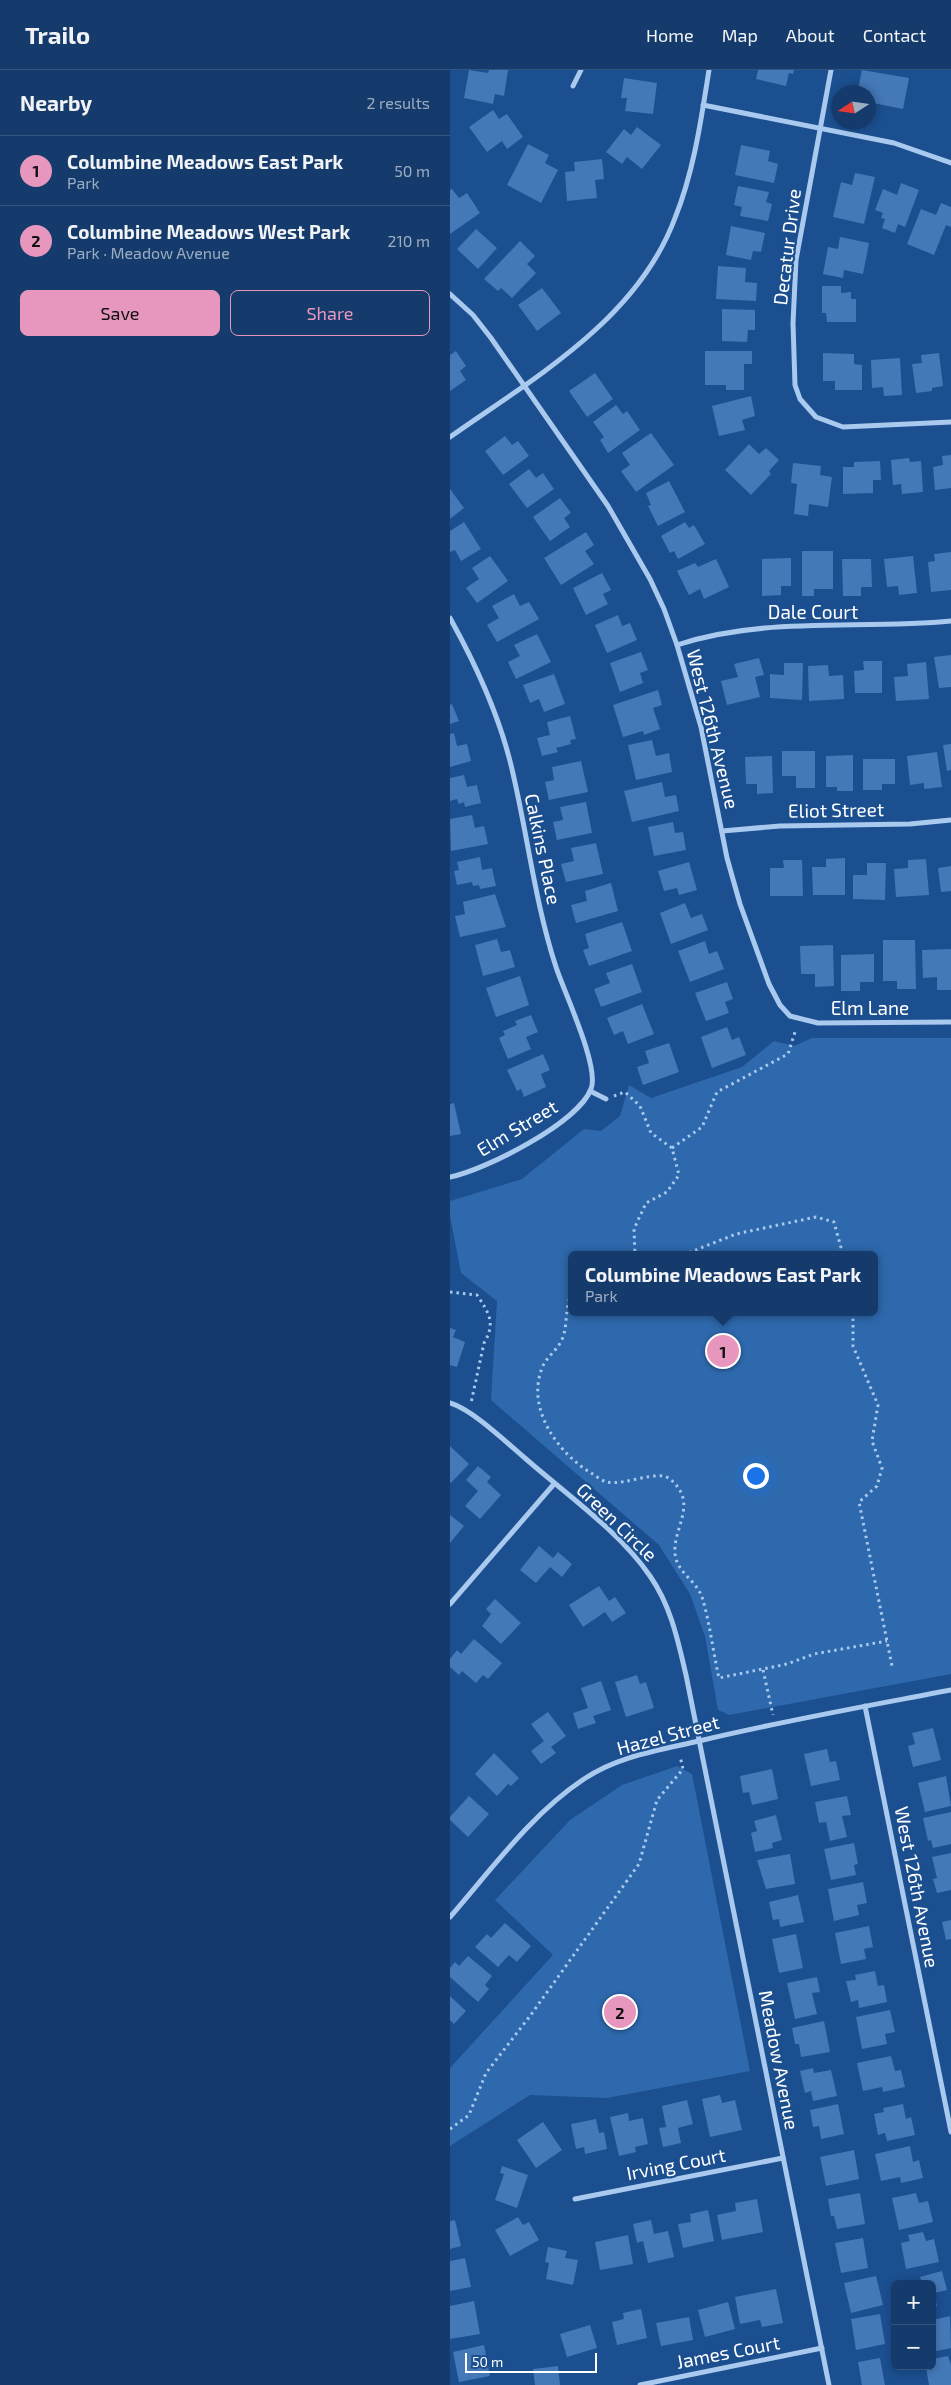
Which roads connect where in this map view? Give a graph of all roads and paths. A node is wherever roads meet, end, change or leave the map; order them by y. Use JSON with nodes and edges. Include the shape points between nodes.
{"nodes":[{"id":1,"x":581,"y":70,"type":"edge"},
{"id":2,"x":708,"y":70,"type":"edge"},
{"id":3,"x":831,"y":70,"type":"edge"},
{"id":4,"x":572,"y":86,"type":"dead end"},
{"id":5,"x":703,"y":105,"type":"junction"},
{"id":6,"x":820,"y":128,"type":"junction"},
{"id":7,"x":951,"y":163,"type":"edge"},
{"id":8,"x":450,"y":294,"type":"edge"},
{"id":9,"x":524,"y":385,"type":"junction"},
{"id":10,"x":951,"y":422,"type":"edge"},
{"id":11,"x":450,"y":437,"type":"edge"},
{"id":12,"x":450,"y":618,"type":"edge"},
{"id":13,"x":951,"y":621,"type":"edge"},
{"id":14,"x":677,"y":645,"type":"junction"},
{"id":15,"x":951,"y":820,"type":"edge"},
{"id":16,"x":722,"y":831,"type":"junction"},
{"id":17,"x":790,"y":1016,"type":"joint"},
{"id":18,"x":798,"y":1019,"type":"junction"},
{"id":19,"x":951,"y":1022,"type":"edge"},
{"id":20,"x":590,"y":1091,"type":"junction"},
{"id":21,"x":606,"y":1099,"type":"joint"},
{"id":22,"x":672,"y":1148,"type":"junction"},
{"id":23,"x":450,"y":1178,"type":"edge"},
{"id":24,"x":635,"y":1251,"type":"edge"},
{"id":25,"x":693,"y":1251,"type":"edge"},
{"id":26,"x":842,"y":1251,"type":"edge"},
{"id":27,"x":450,"y":1292,"type":"edge"},
{"id":28,"x":568,"y":1302,"type":"edge"},
{"id":29,"x":853,"y":1316,"type":"edge"},
{"id":30,"x":450,"y":1403,"type":"edge"},
{"id":31,"x":468,"y":1413,"type":"junction"},
{"id":32,"x":554,"y":1484,"type":"junction"},
{"id":33,"x":450,"y":1604,"type":"edge"},
{"id":34,"x":887,"y":1641,"type":"junction"},
{"id":35,"x":892,"y":1666,"type":"dead end"},
{"id":36,"x":763,"y":1670,"type":"junction"},
{"id":37,"x":951,"y":1690,"type":"edge"},
{"id":38,"x":865,"y":1706,"type":"junction"},
{"id":39,"x":775,"y":1724,"type":"junction"},
{"id":40,"x":700,"y":1741,"type":"junction"},
{"id":41,"x":678,"y":1746,"type":"junction"},
{"id":42,"x":450,"y":1917,"type":"edge"},
{"id":43,"x":450,"y":2128,"type":"edge"},
{"id":44,"x":951,"y":2132,"type":"edge"},
{"id":45,"x":783,"y":2158,"type":"junction"},
{"id":46,"x":575,"y":2200,"type":"dead end"},
{"id":47,"x":822,"y":2348,"type":"junction"},
{"id":48,"x":640,"y":2385,"type":"edge"},
{"id":49,"x":829,"y":2385,"type":"edge"}],
"edges":[{"from":1,"to":4,"type":"street"},
{"from":2,"to":5,"type":"street"},
{"from":3,"to":6,"type":"street","name":"Decatur Drive"},
{"from":5,"to":6,"type":"street"},
{"from":5,"to":9,"type":"street","via":[[686,189],[675,221],[648,269],[621,306],[573,351]]},
{"from":6,"to":7,"type":"street","via":[[894,143]]},
{"from":6,"to":10,"type":"street","name":"Decatur Drive","via":[[796,260],[793,370],[797,392],[809,410],[820,419],[843,428]]},
{"from":8,"to":9,"type":"street","name":"West 126th Avenue","via":[[473,315]]},
{"from":9,"to":11,"type":"street"},
{"from":9,"to":14,"type":"street","name":"West 126th Avenue","via":[[608,506],[650,579]]},
{"from":12,"to":20,"type":"street","name":"Calkins Place","via":[[483,682],[510,760],[547,939],[591,1063],[593,1078]]},
{"from":13,"to":14,"type":"street","name":"Dale Court","via":[[878,626],[760,627],[707,635]]},
{"from":14,"to":16,"type":"street","name":"West 126th Avenue","via":[[701,726]]},
{"from":15,"to":16,"type":"street","name":"Eliot Street"},
{"from":16,"to":17,"type":"street","name":"West 126th Avenue","via":[[740,904],[768,984]]},
{"from":17,"to":18,"type":"street","name":"Elm Lane"},
{"from":18,"to":19,"type":"street","name":"Elm Lane","via":[[818,1023]]},
{"from":18,"to":22,"type":"path","via":[[788,1054],[717,1092],[702,1127]]},
{"from":20,"to":21,"type":"street"},
{"from":20,"to":23,"type":"street","name":"Elm Street","via":[[570,1115],[519,1149]]},
{"from":21,"to":22,"type":"path","via":[[625,1092],[640,1106],[651,1133]]},
{"from":22,"to":24,"type":"path","via":[[679,1176],[667,1192],[646,1203],[634,1229]]},
{"from":25,"to":26,"type":"path","via":[[736,1234],[816,1217],[834,1222]]},
{"from":27,"to":31,"type":"path","via":[[477,1295],[490,1315],[489,1335],[484,1343]]},
{"from":28,"to":36,"type":"path","via":[[563,1338],[542,1368],[538,1384],[541,1411],[556,1442],[577,1465],[606,1482],[632,1482],[658,1475],[669,1478],[682,1495],[684,1515],[674,1550],[676,1563],[701,1595],[719,1678]]},
{"from":29,"to":34,"type":"path","via":[[853,1346],[878,1406],[872,1441],[882,1468],[877,1486],[859,1502]]},
{"from":30,"to":31,"type":"street","name":"Green Circle"},
{"from":31,"to":32,"type":"street","name":"Green Circle"},
{"from":32,"to":33,"type":"street"},
{"from":32,"to":40,"type":"street","name":"Green Circle","via":[[640,1562],[660,1592],[674,1623]]},
{"from":34,"to":35,"type":"path"},
{"from":34,"to":36,"type":"path","via":[[814,1654]]},
{"from":36,"to":39,"type":"path"},
{"from":37,"to":38,"type":"street","name":"Hazel Street"},
{"from":38,"to":39,"type":"street","name":"Hazel Street"},
{"from":38,"to":44,"type":"street","name":"West 126th Avenue"},
{"from":39,"to":40,"type":"street","name":"Hazel Street"},
{"from":40,"to":41,"type":"street","name":"Hazel Street"},
{"from":40,"to":45,"type":"street","name":"Meadow Avenue"},
{"from":41,"to":42,"type":"street","name":"Hazel Street","via":[[629,1757],[575,1785],[513,1844]]},
{"from":41,"to":43,"type":"path","via":[[683,1769],[658,1800],[639,1864],[486,2073],[469,2115]]},
{"from":45,"to":46,"type":"street","name":"Irving Court"},
{"from":45,"to":47,"type":"street","name":"Meadow Avenue"},
{"from":47,"to":48,"type":"street","name":"James Court"},
{"from":47,"to":49,"type":"street","name":"Meadow Avenue"}]}
